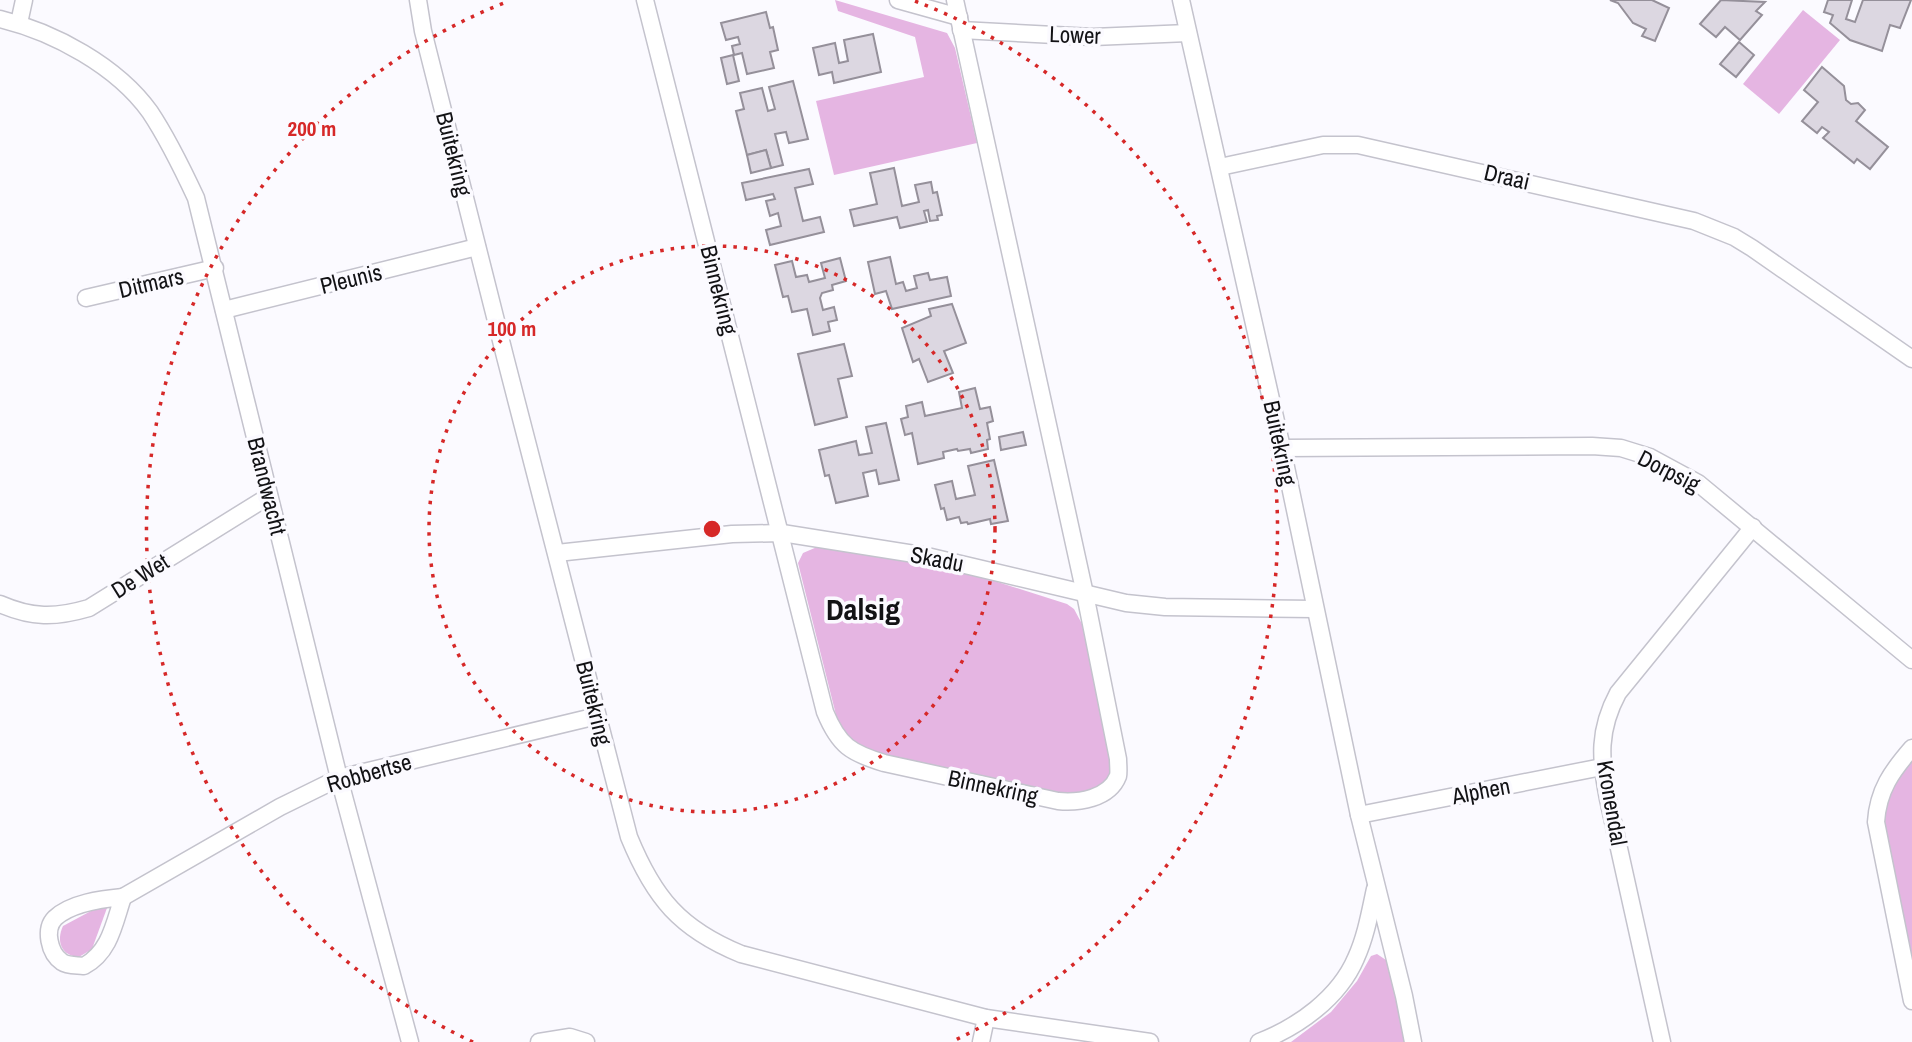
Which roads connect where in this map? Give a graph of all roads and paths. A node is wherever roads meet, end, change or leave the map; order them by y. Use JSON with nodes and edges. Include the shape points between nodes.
{"nodes":[{"id":1,"x":24,"y":0,"type":"edge"},
{"id":2,"x":418,"y":0,"type":"edge"},
{"id":3,"x":645,"y":0,"type":"edge"},
{"id":4,"x":898,"y":0,"type":"edge"},
{"id":5,"x":955,"y":0,"type":"edge"},
{"id":6,"x":1181,"y":0,"type":"edge"},
{"id":7,"x":0,"y":19,"type":"edge"},
{"id":8,"x":19,"y":23,"type":"junction"},
{"id":9,"x":960,"y":23,"type":"junction"},
{"id":10,"x":1188,"y":33,"type":"junction"},
{"id":11,"x":1220,"y":167,"type":"junction"},
{"id":12,"x":477,"y":247,"type":"junction"},
{"id":13,"x":215,"y":268,"type":"junction"},
{"id":14,"x":86,"y":298,"type":"dead end"},
{"id":15,"x":224,"y":310,"type":"junction"},
{"id":16,"x":1912,"y":359,"type":"edge"},
{"id":17,"x":1282,"y":448,"type":"junction"},
{"id":18,"x":269,"y":496,"type":"junction"},
{"id":19,"x":1753,"y":527,"type":"junction"},
{"id":20,"x":782,"y":533,"type":"junction"},
{"id":21,"x":557,"y":554,"type":"junction"},
{"id":22,"x":1085,"y":594,"type":"junction"},
{"id":23,"x":0,"y":604,"type":"edge"},
{"id":24,"x":1315,"y":608,"type":"junction"},
{"id":25,"x":1912,"y":660,"type":"edge"},
{"id":26,"x":597,"y":716,"type":"junction"},
{"id":27,"x":1912,"y":748,"type":"edge"},
{"id":28,"x":1602,"y":767,"type":"junction"},
{"id":29,"x":339,"y":778,"type":"junction"},
{"id":30,"x":1359,"y":815,"type":"junction"},
{"id":31,"x":1376,"y":886,"type":"junction"},
{"id":32,"x":122,"y":897,"type":"junction"},
{"id":33,"x":1912,"y":1001,"type":"edge"},
{"id":34,"x":986,"y":1018,"type":"junction"},
{"id":35,"x":1065,"y":1037,"type":"edge"},
{"id":36,"x":410,"y":1042,"type":"edge"},
{"id":37,"x":539,"y":1042,"type":"edge"},
{"id":38,"x":586,"y":1042,"type":"edge"},
{"id":39,"x":981,"y":1042,"type":"edge"},
{"id":40,"x":1150,"y":1042,"type":"edge"},
{"id":41,"x":1259,"y":1042,"type":"edge"},
{"id":42,"x":1413,"y":1042,"type":"edge"},
{"id":43,"x":1662,"y":1042,"type":"edge"}],
"edges":[{"from":1,"to":8,"type":"street"},
{"from":2,"to":12,"type":"street","name":"Buitekring"},
{"from":3,"to":20,"type":"street","name":"Binnekring"},
{"from":4,"to":9,"type":"street","name":"Lower"},
{"from":5,"to":9,"type":"street","name":"Binnekring"},
{"from":6,"to":10,"type":"street","name":"Buitekring"},
{"from":7,"to":8,"type":"street","name":"Brandwacht"},
{"from":8,"to":13,"type":"street","name":"Brandwacht","via":[[71,46],[113,74],[148,110],[177,155],[196,198]]},
{"from":9,"to":10,"type":"street","name":"Lower","via":[[1093,37]]},
{"from":9,"to":22,"type":"street","name":"Binnekring"},
{"from":10,"to":11,"type":"street","name":"Buitekring"},
{"from":11,"to":16,"type":"street","name":"Draai","via":[[1342,144],[1694,221],[1734,237],[1783,268]]},
{"from":11,"to":17,"type":"street","name":"Buitekring"},
{"from":12,"to":15,"type":"street","name":"Pleunis"},
{"from":12,"to":21,"type":"street","name":"Buitekring"},
{"from":13,"to":14,"type":"street","name":"Ditmars"},
{"from":13,"to":15,"type":"street","name":"Brandwacht"},
{"from":15,"to":18,"type":"street","name":"Brandwacht"},
{"from":17,"to":19,"type":"street","name":"Dorpsig","via":[[1621,448],[1675,469]]},
{"from":17,"to":24,"type":"street","name":"Buitekring"},
{"from":18,"to":23,"type":"street","name":"De Wet","via":[[89,608],[44,616]]},
{"from":18,"to":29,"type":"street","name":"Brandwacht"},
{"from":19,"to":25,"type":"street","name":"Dorpsig"},
{"from":19,"to":28,"type":"street","name":"Kronendal","via":[[1618,693],[1602,734]]},
{"from":20,"to":21,"type":"street","name":"Skadu","via":[[732,534]]},
{"from":20,"to":22,"type":"street","name":"Skadu","via":[[928,556]]},
{"from":20,"to":22,"type":"street","name":"Binnekring","via":[[825,712],[845,746],[884,763],[1076,803],[1107,790],[1118,776],[1114,733]]},
{"from":21,"to":26,"type":"street","name":"Buitekring"},
{"from":22,"to":24,"type":"street","name":"Skadu","via":[[1165,607]]},
{"from":24,"to":30,"type":"street","name":"Buitekring"},
{"from":26,"to":29,"type":"street","name":"Robbertse"},
{"from":26,"to":34,"type":"street","name":"Buitekring","via":[[629,837],[656,893],[680,918],[713,943],[741,954]]},
{"from":27,"to":33,"type":"street","via":[[1883,786],[1876,822]]},
{"from":28,"to":30,"type":"street","name":"Alphen"},
{"from":28,"to":43,"type":"street","name":"Kronendal"},
{"from":29,"to":32,"type":"street","name":"Robbertse"},
{"from":29,"to":36,"type":"street","name":"Brandwacht"},
{"from":30,"to":31,"type":"street","name":"Buitekring"},
{"from":31,"to":41,"type":"street","name":"Buitekring","via":[[1356,960],[1337,988],[1308,1017]]},
{"from":31,"to":42,"type":"street","name":"Buitekring"},
{"from":32,"to":32,"type":"street","name":"Robbertse","via":[[93,901],[53,920],[50,942],[62,962],[83,966],[99,957]]},
{"from":34,"to":35,"type":"street","name":"Buitekring"},
{"from":34,"to":39,"type":"street"},
{"from":35,"to":40,"type":"street","name":"Buitekring"},
{"from":37,"to":38,"type":"street","via":[[570,1037]]}]}
